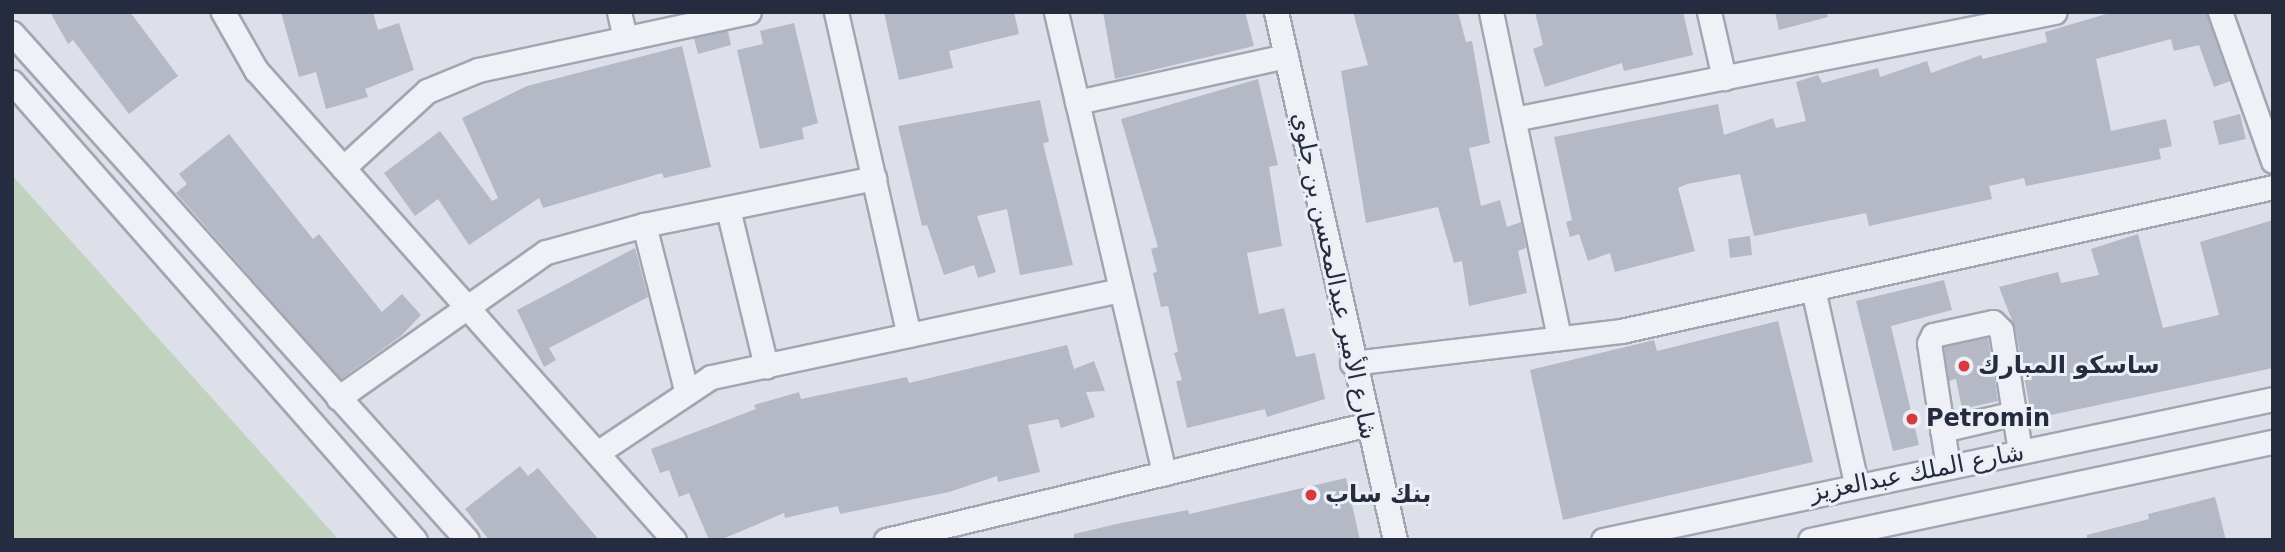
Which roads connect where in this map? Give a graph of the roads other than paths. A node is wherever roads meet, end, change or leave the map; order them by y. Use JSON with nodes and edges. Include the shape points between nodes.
{"nodes":[{"id":1,"x":223,"y":12,"type":"edge"},
{"id":2,"x":619,"y":12,"type":"edge"},
{"id":3,"x":749,"y":12,"type":"edge"},
{"id":4,"x":836,"y":12,"type":"edge"},
{"id":5,"x":1056,"y":12,"type":"edge"},
{"id":6,"x":1276,"y":12,"type":"edge"},
{"id":7,"x":1491,"y":12,"type":"edge"},
{"id":8,"x":1709,"y":12,"type":"edge"},
{"id":9,"x":2055,"y":12,"type":"edge"},
{"id":10,"x":2220,"y":12,"type":"edge"},
{"id":11,"x":2010,"y":16,"type":"edge"},
{"id":12,"x":12,"y":33,"type":"edge"},
{"id":13,"x":625,"y":38,"type":"junction"},
{"id":14,"x":1286,"y":56,"type":"junction"},
{"id":15,"x":1724,"y":78,"type":"junction"},
{"id":16,"x":12,"y":82,"type":"edge"},
{"id":17,"x":1077,"y":102,"type":"junction"},
{"id":18,"x":1514,"y":119,"type":"junction"},
{"id":19,"x":2273,"y":161,"type":"edge"},
{"id":20,"x":343,"y":168,"type":"junction"},
{"id":21,"x":874,"y":178,"type":"junction"},
{"id":22,"x":2273,"y":187,"type":"edge"},
{"id":23,"x":728,"y":209,"type":"junction"},
{"id":24,"x":644,"y":225,"type":"junction"},
{"id":25,"x":1813,"y":289,"type":"junction"},
{"id":26,"x":1121,"y":290,"type":"junction"},
{"id":27,"x":467,"y":307,"type":"junction"},
{"id":28,"x":909,"y":335,"type":"junction"},
{"id":29,"x":1559,"y":338,"type":"junction"},
{"id":30,"x":1353,"y":363,"type":"junction"},
{"id":31,"x":766,"y":366,"type":"junction"},
{"id":32,"x":686,"y":390,"type":"junction"},
{"id":33,"x":338,"y":398,"type":"junction"},
{"id":34,"x":2273,"y":399,"type":"edge"},
{"id":35,"x":2015,"y":413,"type":"junction"},
{"id":36,"x":1366,"y":425,"type":"junction"},
{"id":37,"x":1942,"y":430,"type":"junction"},
{"id":38,"x":2273,"y":442,"type":"edge"},
{"id":39,"x":2020,"y":452,"type":"junction"},
{"id":40,"x":597,"y":453,"type":"junction"},
{"id":41,"x":1948,"y":467,"type":"junction"},
{"id":42,"x":1164,"y":474,"type":"junction"},
{"id":43,"x":1856,"y":483,"type":"junction"},
{"id":44,"x":912,"y":537,"type":"edge"},
{"id":45,"x":415,"y":540,"type":"edge"},
{"id":46,"x":467,"y":540,"type":"edge"},
{"id":47,"x":674,"y":540,"type":"edge"},
{"id":48,"x":886,"y":540,"type":"edge"},
{"id":49,"x":1395,"y":540,"type":"edge"},
{"id":50,"x":1603,"y":540,"type":"edge"},
{"id":51,"x":1810,"y":540,"type":"edge"}],
"edges":[{"from":1,"to":20,"type":"street","via":[[256,70]]},
{"from":2,"to":13,"type":"street"},
{"from":3,"to":13,"type":"street"},
{"from":4,"to":21,"type":"street"},
{"from":5,"to":17,"type":"street"},
{"from":6,"to":14,"type":"street","name":"شارع الأمير عبدالمحسن بن جلوي"},
{"from":7,"to":18,"type":"street"},
{"from":8,"to":15,"type":"street"},
{"from":9,"to":11,"type":"street"},
{"from":10,"to":19,"type":"street"},
{"from":11,"to":15,"type":"street"},
{"from":12,"to":33,"type":"street"},
{"from":13,"to":20,"type":"street","via":[[478,70],[427,91]]},
{"from":14,"to":17,"type":"street"},
{"from":14,"to":30,"type":"street","name":"شارع الأمير عبدالمحسن بن جلوي"},
{"from":15,"to":18,"type":"street"},
{"from":16,"to":45,"type":"street"},
{"from":17,"to":26,"type":"street"},
{"from":18,"to":29,"type":"street"},
{"from":20,"to":27,"type":"street"},
{"from":21,"to":23,"type":"street"},
{"from":21,"to":28,"type":"street"},
{"from":22,"to":25,"type":"street"},
{"from":23,"to":24,"type":"street"},
{"from":23,"to":31,"type":"street"},
{"from":24,"to":27,"type":"street","via":[[546,252]]},
{"from":24,"to":32,"type":"street"},
{"from":25,"to":29,"type":"street","via":[[1621,331]]},
{"from":25,"to":43,"type":"street"},
{"from":26,"to":28,"type":"street"},
{"from":26,"to":42,"type":"street"},
{"from":27,"to":33,"type":"street"},
{"from":27,"to":40,"type":"street"},
{"from":28,"to":31,"type":"street"},
{"from":29,"to":30,"type":"street"},
{"from":30,"to":36,"type":"street","name":"شارع الأمير عبدالمحسن بن جلوي"},
{"from":31,"to":32,"type":"street","via":[[711,377]]},
{"from":32,"to":40,"type":"street"},
{"from":33,"to":46,"type":"street"},
{"from":34,"to":39,"type":"street","name":"شارع الملك عبدالعزيز"},
{"from":35,"to":37,"type":"street"},
{"from":35,"to":37,"type":"street","via":[[2001,330],[1993,322],[1933,335],[1929,343]]},
{"from":35,"to":39,"type":"street"},
{"from":36,"to":42,"type":"street"},
{"from":36,"to":49,"type":"street","name":"شارع الأمير عبدالمحسن بن جلوي"},
{"from":37,"to":41,"type":"street"},
{"from":38,"to":51,"type":"street","name":"شارع الملك عبدالعزيز"},
{"from":39,"to":41,"type":"street","name":"شارع الملك عبدالعزيز"},
{"from":40,"to":47,"type":"street"},
{"from":41,"to":43,"type":"street","name":"شارع الملك عبدالعزيز"},
{"from":42,"to":44,"type":"street"},
{"from":43,"to":50,"type":"street","name":"شارع الملك عبدالعزيز"},
{"from":44,"to":48,"type":"street"}]}
